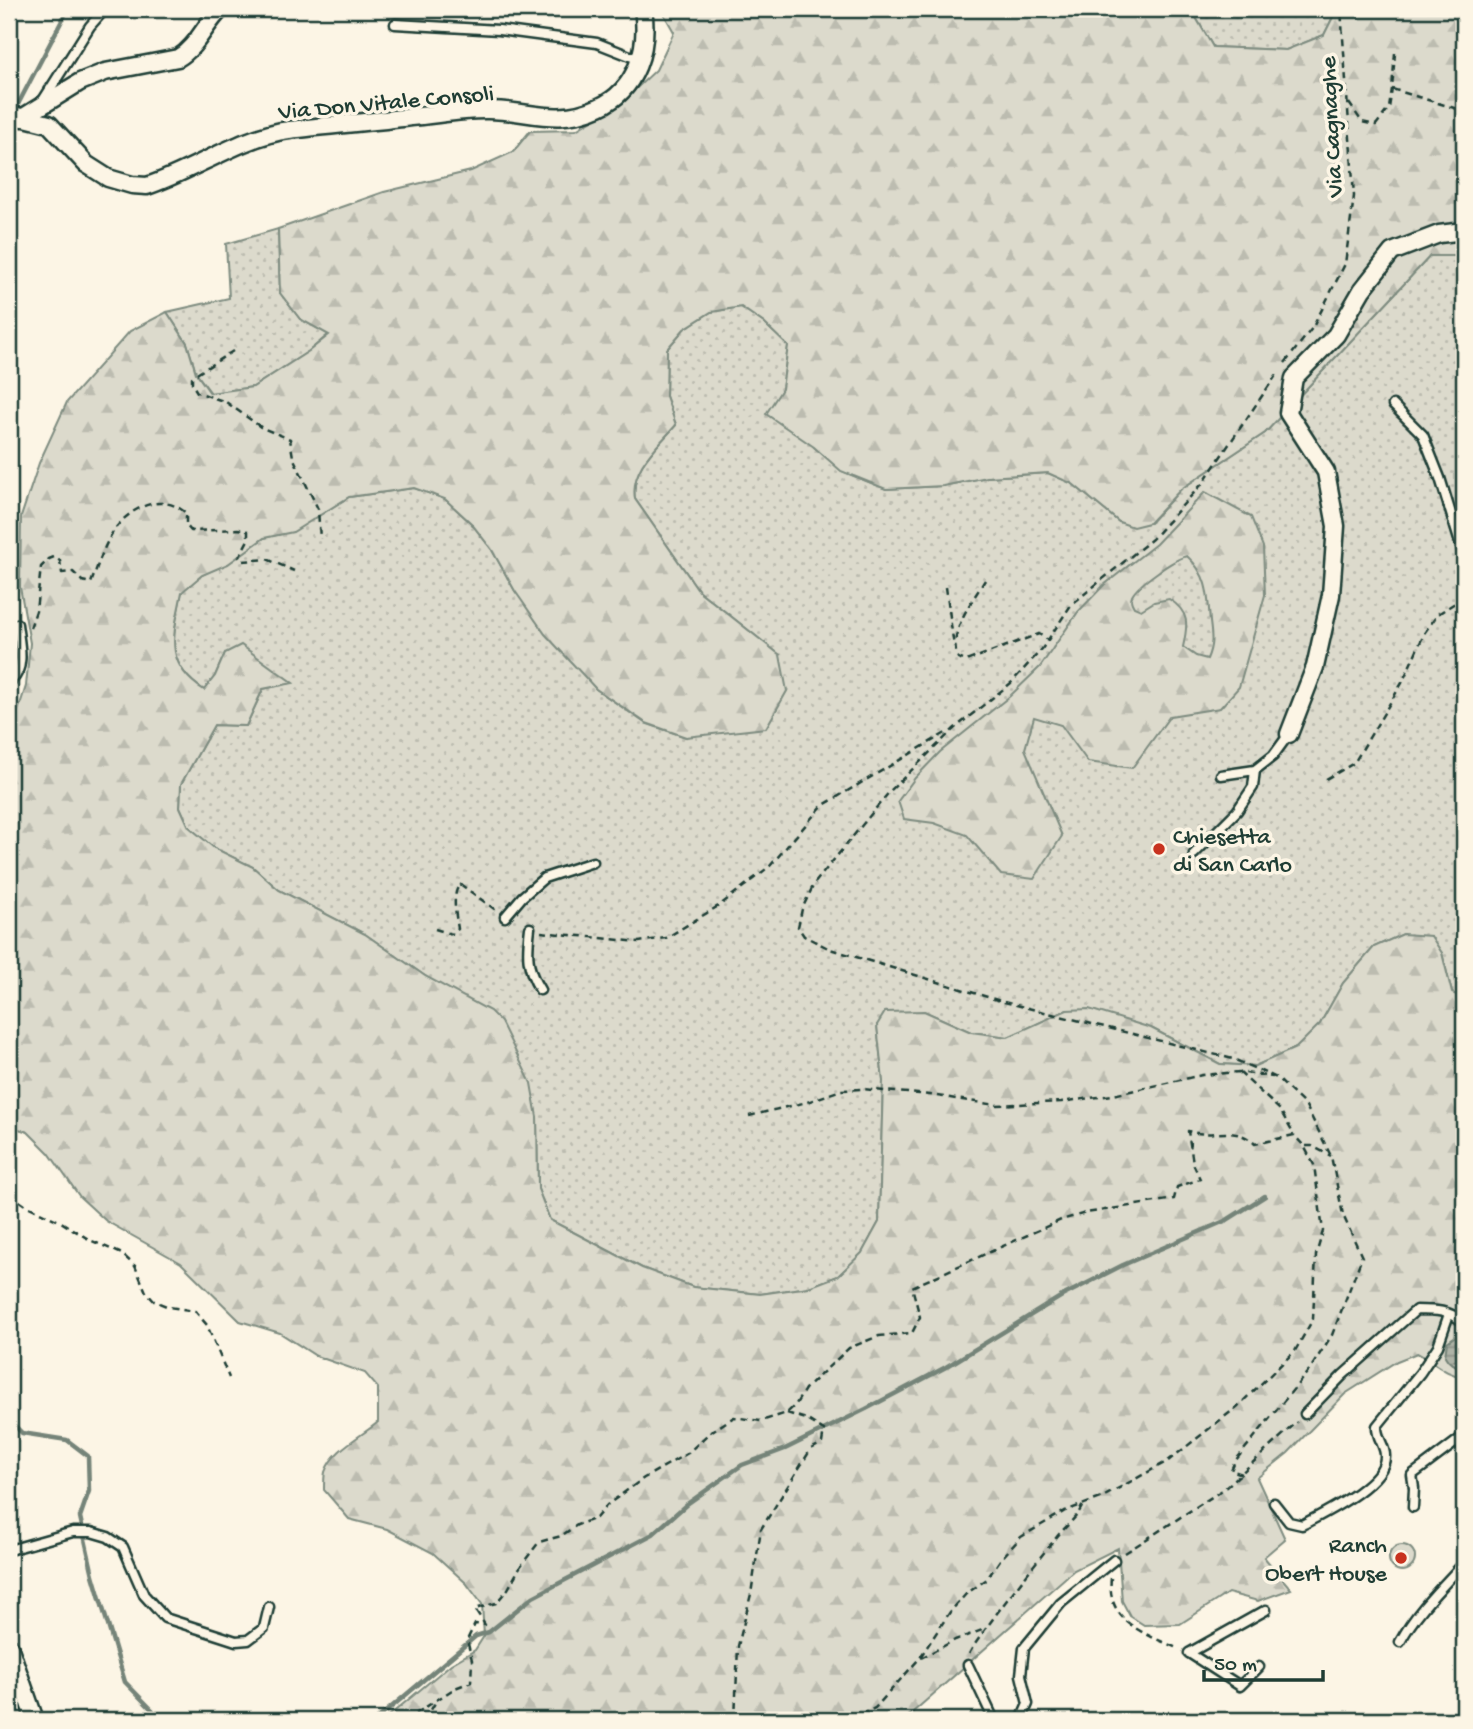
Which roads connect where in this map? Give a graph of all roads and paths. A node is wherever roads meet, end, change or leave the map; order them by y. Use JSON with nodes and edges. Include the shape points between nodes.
{"nodes":[{"id":1,"x":105,"y":9,"type":"edge"},
{"id":2,"x":221,"y":9,"type":"edge"},
{"id":3,"x":1341,"y":9,"type":"edge"},
{"id":4,"x":644,"y":17,"type":"edge"},
{"id":5,"x":395,"y":24,"type":"dead end"},
{"id":6,"x":1395,"y":53,"type":"dead end"},
{"id":7,"x":640,"y":60,"type":"junction"},
{"id":8,"x":1392,"y":89,"type":"junction"},
{"id":9,"x":1347,"y":100,"type":"junction"},
{"id":10,"x":37,"y":108,"type":"junction"},
{"id":11,"x":1464,"y":111,"type":"edge"},
{"id":12,"x":15,"y":116,"type":"edge"},
{"id":13,"x":1464,"y":231,"type":"edge"},
{"id":14,"x":233,"y":351,"type":"dead end"},
{"id":15,"x":1281,"y":368,"type":"junction"},
{"id":16,"x":1294,"y":378,"type":"junction"},
{"id":17,"x":1393,"y":405,"type":"dead end"},
{"id":18,"x":320,"y":539,"type":"dead end"},
{"id":19,"x":1464,"y":556,"type":"edge"},
{"id":20,"x":294,"y":571,"type":"dead end"},
{"id":21,"x":985,"y":580,"type":"dead end"},
{"id":22,"x":946,"y":587,"type":"dead end"},
{"id":23,"x":1464,"y":597,"type":"edge"},
{"id":24,"x":17,"y":624,"type":"dead end"},
{"id":25,"x":1048,"y":640,"type":"junction"},
{"id":26,"x":954,"y":650,"type":"junction"},
{"id":27,"x":20,"y":657,"type":"junction"},
{"id":28,"x":9,"y":679,"type":"edge"},
{"id":29,"x":955,"y":728,"type":"junction"},
{"id":30,"x":1289,"y":734,"type":"joint"},
{"id":31,"x":1255,"y":770,"type":"junction"},
{"id":32,"x":1221,"y":775,"type":"dead end"},
{"id":33,"x":1326,"y":779,"type":"dead end"},
{"id":34,"x":1194,"y":854,"type":"dead end"},
{"id":35,"x":593,"y":862,"type":"dead end"},
{"id":36,"x":505,"y":917,"type":"joint"},
{"id":37,"x":530,"y":928,"type":"joint"},
{"id":38,"x":435,"y":929,"type":"dead end"},
{"id":39,"x":540,"y":990,"type":"dead end"},
{"id":40,"x":1239,"y":1072,"type":"junction"},
{"id":41,"x":1277,"y":1078,"type":"junction"},
{"id":42,"x":749,"y":1116,"type":"dead end"},
{"id":43,"x":1294,"y":1135,"type":"junction"},
{"id":44,"x":1304,"y":1146,"type":"junction"},
{"id":45,"x":1331,"y":1156,"type":"junction"},
{"id":46,"x":9,"y":1194,"type":"edge"},
{"id":47,"x":1449,"y":1314,"type":"junction"},
{"id":48,"x":1464,"y":1323,"type":"edge"},
{"id":49,"x":229,"y":1378,"type":"dead end"},
{"id":50,"x":787,"y":1413,"type":"junction"},
{"id":51,"x":1305,"y":1414,"type":"joint"},
{"id":52,"x":1464,"y":1436,"type":"edge"},
{"id":53,"x":1242,"y":1474,"type":"junction"},
{"id":54,"x":1084,"y":1503,"type":"junction"},
{"id":55,"x":1274,"y":1503,"type":"dead end"},
{"id":56,"x":1413,"y":1507,"type":"dead end"},
{"id":57,"x":9,"y":1550,"type":"edge"},
{"id":58,"x":1114,"y":1560,"type":"junction"},
{"id":59,"x":1464,"y":1563,"type":"edge"},
{"id":60,"x":269,"y":1607,"type":"dead end"},
{"id":61,"x":1266,"y":1610,"type":"dead end"},
{"id":62,"x":985,"y":1629,"type":"junction"},
{"id":63,"x":1401,"y":1642,"type":"dead end"},
{"id":64,"x":9,"y":1646,"type":"edge"},
{"id":65,"x":1189,"y":1653,"type":"junction"},
{"id":66,"x":919,"y":1659,"type":"junction"},
{"id":67,"x":968,"y":1664,"type":"joint"},
{"id":68,"x":1259,"y":1667,"type":"dead end"},
{"id":69,"x":436,"y":1700,"type":"junction"},
{"id":70,"x":864,"y":1714,"type":"junction"},
{"id":71,"x":35,"y":1720,"type":"edge"},
{"id":72,"x":406,"y":1720,"type":"edge"},
{"id":73,"x":425,"y":1720,"type":"edge"},
{"id":74,"x":735,"y":1720,"type":"edge"},
{"id":75,"x":850,"y":1720,"type":"edge"},
{"id":76,"x":863,"y":1720,"type":"edge"},
{"id":77,"x":994,"y":1720,"type":"edge"},
{"id":78,"x":1021,"y":1720,"type":"edge"}],
"edges":[{"from":1,"to":10,"type":"lane"},
{"from":2,"to":10,"type":"street","via":[[178,58],[105,72]]},
{"from":3,"to":9,"type":"path","name":"Via Cagnaghe"},
{"from":4,"to":7,"type":"street","name":"Via Don Vitale Consoli"},
{"from":5,"to":7,"type":"lane","via":[[499,30],[597,43]]},
{"from":6,"to":8,"type":"path"},
{"from":7,"to":12,"type":"street","name":"Via Don Vitale Consoli","via":[[618,96],[580,114],[548,118],[481,110],[275,132],[147,186],[108,178],[86,164],[49,124]]},
{"from":8,"to":9,"type":"path","via":[[1389,108],[1376,125],[1362,122]]},
{"from":8,"to":11,"type":"path"},
{"from":9,"to":15,"type":"path","name":"Via Cagnaghe","via":[[1354,197],[1345,264],[1314,327]]},
{"from":10,"to":12,"type":"street"},
{"from":13,"to":16,"type":"street","via":[[1440,234],[1392,253],[1362,290],[1336,335]]},
{"from":14,"to":18,"type":"path","via":[[192,377],[192,384],[197,392],[226,402],[262,428],[290,439],[293,457],[317,509]]},
{"from":15,"to":16,"type":"street"},
{"from":15,"to":25,"type":"path","name":"Via Cagnaghe","via":[[1202,484],[1152,539],[1071,605]]},
{"from":16,"to":30,"type":"street","via":[[1288,413],[1326,472],[1336,526],[1331,596],[1321,643]]},
{"from":17,"to":19,"type":"lane","via":[[1423,435]]},
{"from":20,"to":27,"type":"path","via":[[267,559],[243,561],[239,557],[248,531],[191,531],[186,513],[178,505],[152,502],[124,517],[90,583],[73,572],[62,573],[60,561],[54,557],[41,568],[36,611]]},
{"from":21,"to":26,"type":"path","via":[[958,629]]},
{"from":22,"to":26,"type":"path"},
{"from":23,"to":33,"type":"path","via":[[1438,614],[1425,632],[1402,683],[1354,763]]},
{"from":24,"to":27,"type":"lane"},
{"from":25,"to":26,"type":"path","via":[[1039,635],[966,661]]},
{"from":25,"to":29,"type":"path","name":"Via Cagnaghe","via":[[1011,683]]},
{"from":27,"to":28,"type":"lane","via":[[17,675]]},
{"from":29,"to":37,"type":"path","via":[[822,806],[770,866],[720,905],[666,938],[639,942]]},
{"from":29,"to":41,"type":"path","via":[[890,791],[814,884],[798,928],[804,936],[830,949],[1004,1002],[1233,1059]]},
{"from":30,"to":31,"type":"lane"},
{"from":31,"to":32,"type":"lane"},
{"from":31,"to":34,"type":"lane","via":[[1253,787],[1237,811]]},
{"from":35,"to":36,"type":"lane","via":[[544,878]]},
{"from":36,"to":38,"type":"path","via":[[460,884],[455,895],[458,929],[452,934]]},
{"from":37,"to":39,"type":"lane","via":[[530,973]]},
{"from":40,"to":41,"type":"path"},
{"from":40,"to":42,"type":"path","via":[[1202,1075],[1113,1095],[996,1105],[930,1095],[841,1090]]},
{"from":40,"to":43,"type":"path","via":[[1280,1110]]},
{"from":41,"to":45,"type":"path","via":[[1306,1106]]},
{"from":43,"to":44,"type":"path"},
{"from":43,"to":50,"type":"path","via":[[1255,1143],[1232,1131],[1205,1135],[1188,1131],[1200,1178],[1177,1187],[1174,1199],[1061,1220],[912,1287],[920,1317],[912,1333],[879,1336],[849,1348],[805,1389]]},
{"from":44,"to":45,"type":"path"},
{"from":44,"to":54,"type":"path","via":[[1314,1165],[1323,1231],[1316,1255],[1313,1319],[1295,1351],[1237,1407],[1168,1461]]},
{"from":45,"to":53,"type":"path","via":[[1343,1215],[1362,1257],[1332,1335],[1235,1461],[1231,1470]]},
{"from":46,"to":49,"type":"path","via":[[122,1254],[135,1266],[154,1301],[195,1311],[208,1325]]},
{"from":47,"to":48,"type":"lane"},
{"from":47,"to":51,"type":"lane","via":[[1416,1310]]},
{"from":47,"to":55,"type":"lane","via":[[1438,1346],[1377,1426],[1376,1435],[1386,1454],[1384,1467],[1369,1484],[1302,1525],[1289,1522]]},
{"from":50,"to":69,"type":"path","via":[[761,1421],[734,1418],[607,1504],[596,1518],[539,1542],[496,1603],[475,1609],[485,1625],[475,1624],[467,1640],[471,1682]]},
{"from":50,"to":74,"type":"path","via":[[824,1430],[822,1443],[803,1460],[761,1529],[738,1646]]},
{"from":51,"to":53,"type":"path"},
{"from":52,"to":56,"type":"lane","via":[[1412,1475]]},
{"from":53,"to":58,"type":"path"},
{"from":54,"to":62,"type":"path"},
{"from":54,"to":66,"type":"path","via":[[1021,1537],[987,1579],[950,1612]]},
{"from":57,"to":60,"type":"lane","via":[[73,1532],[108,1537],[123,1547],[144,1594],[165,1618],[236,1641],[248,1640],[264,1628]]},
{"from":58,"to":65,"type":"path","via":[[1110,1594],[1123,1619],[1144,1636]]},
{"from":58,"to":78,"type":"lane","via":[[1061,1603],[1024,1648],[1021,1675],[1028,1704]]},
{"from":59,"to":63,"type":"lane","via":[[1428,1602]]},
{"from":61,"to":65,"type":"lane"},
{"from":62,"to":66,"type":"path"},
{"from":62,"to":67,"type":"path"},
{"from":64,"to":71,"type":"street"},
{"from":65,"to":68,"type":"lane","via":[[1240,1686]]},
{"from":66,"to":70,"type":"path","via":[[875,1708]]},
{"from":67,"to":77,"type":"lane"},
{"from":69,"to":72,"type":"path"},
{"from":69,"to":73,"type":"path"},
{"from":70,"to":75,"type":"path"},
{"from":70,"to":76,"type":"path"}]}
